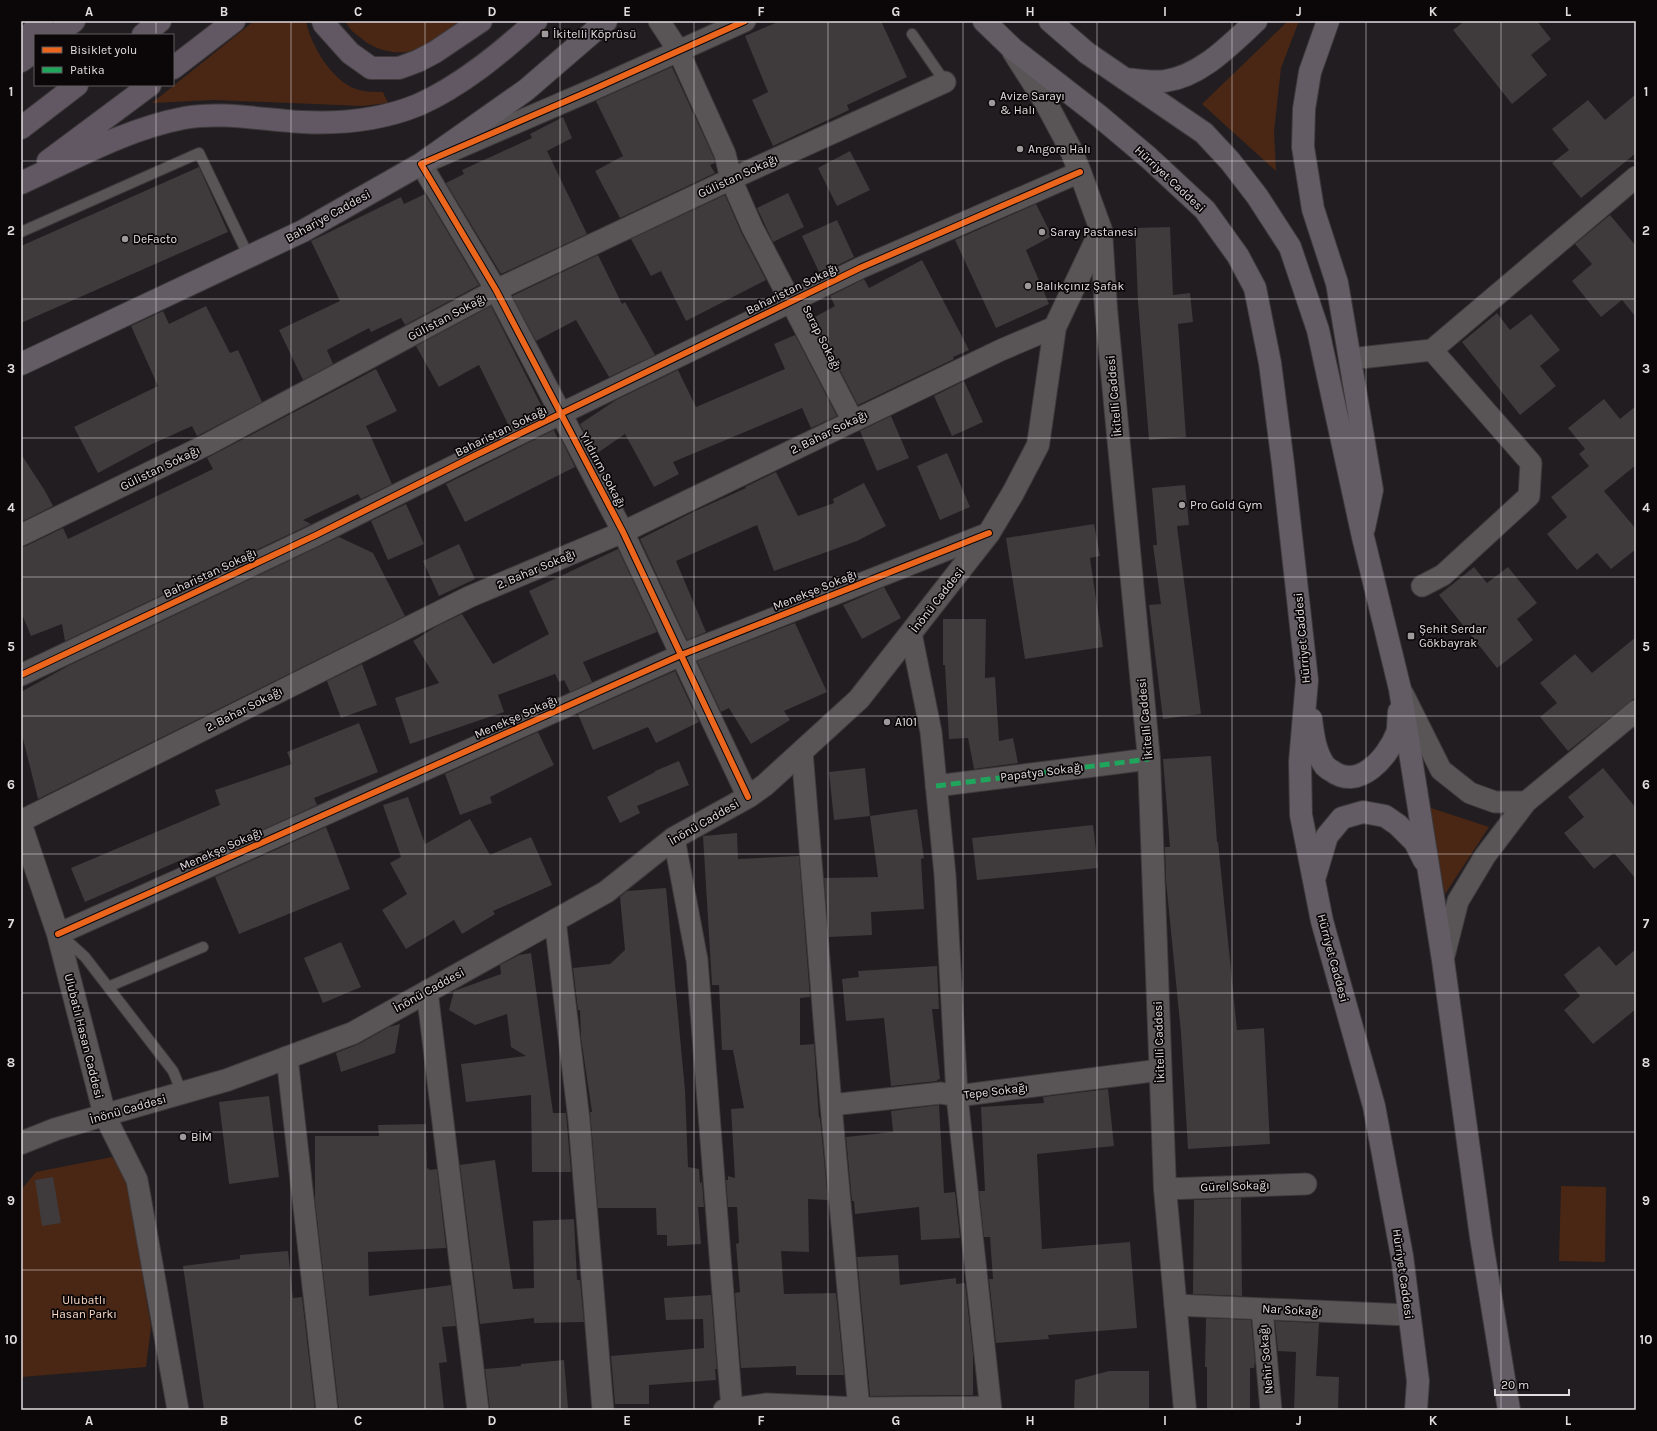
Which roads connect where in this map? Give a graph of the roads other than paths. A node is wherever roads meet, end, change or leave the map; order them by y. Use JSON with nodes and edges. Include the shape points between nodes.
{"nodes":[{"id":1,"x":42,"y":21,"type":"edge"},
{"id":2,"x":74,"y":21,"type":"edge"},
{"id":3,"x":160,"y":21,"type":"edge"},
{"id":4,"x":234,"y":21,"type":"edge"},
{"id":5,"x":323,"y":21,"type":"edge"},
{"id":6,"x":481,"y":21,"type":"edge"},
{"id":7,"x":536,"y":21,"type":"edge"},
{"id":8,"x":606,"y":21,"type":"edge"},
{"id":9,"x":659,"y":21,"type":"edge"},
{"id":10,"x":745,"y":21,"type":"edge"},
{"id":11,"x":984,"y":21,"type":"edge"},
{"id":12,"x":1050,"y":21,"type":"edge"},
{"id":13,"x":1256,"y":21,"type":"edge"},
{"id":14,"x":1328,"y":21,"type":"edge"},
{"id":15,"x":57,"y":34,"type":"edge"},
{"id":16,"x":144,"y":34,"type":"edge"},
{"id":17,"x":912,"y":34,"type":"dead end"},
{"id":18,"x":21,"y":44,"type":"edge"},
{"id":19,"x":678,"y":50,"type":"junction"},
{"id":20,"x":1013,"y":50,"type":"junction"},
{"id":21,"x":34,"y":52,"type":"edge"},
{"id":22,"x":21,"y":62,"type":"edge"},
{"id":23,"x":174,"y":67,"type":"edge"},
{"id":24,"x":1125,"y":79,"type":"junction"},
{"id":25,"x":945,"y":82,"type":"joint"},
{"id":26,"x":76,"y":86,"type":"edge"},
{"id":27,"x":149,"y":86,"type":"edge"},
{"id":28,"x":21,"y":128,"type":"edge"},
{"id":29,"x":421,"y":164,"type":"junction"},
{"id":30,"x":1080,"y":172,"type":"junction"},
{"id":31,"x":1636,"y":177,"type":"edge"},
{"id":32,"x":731,"y":179,"type":"junction"},
{"id":33,"x":21,"y":181,"type":"edge"},
{"id":34,"x":1101,"y":230,"type":"junction"},
{"id":35,"x":21,"y":232,"type":"edge"},
{"id":36,"x":249,"y":257,"type":"junction"},
{"id":37,"x":496,"y":290,"type":"junction"},
{"id":38,"x":791,"y":302,"type":"junction"},
{"id":39,"x":1055,"y":327,"type":"junction"},
{"id":40,"x":1432,"y":350,"type":"junction"},
{"id":41,"x":1350,"y":359,"type":"junction"},
{"id":42,"x":21,"y":364,"type":"edge"},
{"id":43,"x":561,"y":414,"type":"junction"},
{"id":44,"x":853,"y":421,"type":"junction"},
{"id":45,"x":623,"y":532,"type":"junction"},
{"id":46,"x":989,"y":533,"type":"junction"},
{"id":47,"x":21,"y":535,"type":"edge"},
{"id":48,"x":1363,"y":537,"type":"junction"},
{"id":49,"x":1422,"y":586,"type":"dead end"},
{"id":50,"x":911,"y":633,"type":"junction"},
{"id":51,"x":681,"y":655,"type":"junction"},
{"id":52,"x":21,"y":675,"type":"edge"},
{"id":53,"x":1307,"y":680,"type":"junction"},
{"id":54,"x":1400,"y":689,"type":"junction"},
{"id":55,"x":1636,"y":711,"type":"edge"},
{"id":56,"x":802,"y":751,"type":"junction"},
{"id":57,"x":1149,"y":759,"type":"junction"},
{"id":58,"x":936,"y":786,"type":"junction"},
{"id":59,"x":748,"y":796,"type":"junction"},
{"id":60,"x":1526,"y":802,"type":"junction"},
{"id":61,"x":21,"y":821,"type":"edge"},
{"id":62,"x":21,"y":825,"type":"edge"},
{"id":63,"x":674,"y":838,"type":"junction"},
{"id":64,"x":1431,"y":876,"type":"junction"},
{"id":65,"x":1314,"y":881,"type":"junction"},
{"id":66,"x":556,"y":920,"type":"junction"},
{"id":67,"x":58,"y":934,"type":"junction"},
{"id":68,"x":203,"y":947,"type":"dead end"},
{"id":69,"x":1443,"y":960,"type":"junction"},
{"id":70,"x":108,"y":987,"type":"junction"},
{"id":71,"x":427,"y":991,"type":"junction"},
{"id":72,"x":287,"y":1057,"type":"junction"},
{"id":73,"x":1160,"y":1070,"type":"junction"},
{"id":74,"x":182,"y":1093,"type":"junction"},
{"id":75,"x":957,"y":1096,"type":"junction"},
{"id":76,"x":831,"y":1105,"type":"junction"},
{"id":77,"x":105,"y":1116,"type":"junction"},
{"id":78,"x":21,"y":1143,"type":"edge"},
{"id":79,"x":1306,"y":1184,"type":"dead end"},
{"id":80,"x":1165,"y":1189,"type":"junction"},
{"id":81,"x":1175,"y":1305,"type":"junction"},
{"id":82,"x":1262,"y":1309,"type":"junction"},
{"id":83,"x":1408,"y":1315,"type":"junction"},
{"id":84,"x":990,"y":1408,"type":"edge"},
{"id":85,"x":859,"y":1409,"type":"edge"},
{"id":86,"x":178,"y":1410,"type":"edge"},
{"id":87,"x":326,"y":1410,"type":"edge"},
{"id":88,"x":478,"y":1410,"type":"edge"},
{"id":89,"x":603,"y":1410,"type":"edge"},
{"id":90,"x":729,"y":1410,"type":"edge"},
{"id":91,"x":1184,"y":1410,"type":"edge"},
{"id":92,"x":1271,"y":1410,"type":"edge"},
{"id":93,"x":1416,"y":1410,"type":"edge"},
{"id":94,"x":1510,"y":1410,"type":"edge"}],
"edges":[{"from":1,"to":18,"type":"highway"},
{"from":2,"to":15,"type":"highway"},
{"from":3,"to":16,"type":"highway"},
{"from":4,"to":23,"type":"highway"},
{"from":5,"to":6,"type":"highway","via":[[350,54],[371,68],[399,68],[435,52]]},
{"from":7,"to":33,"type":"highway","via":[[480,67],[417,105],[377,117],[340,122],[302,122],[220,115],[185,118],[114,140]]},
{"from":8,"to":29,"type":"main road","name":"Bahariye Caddesi","via":[[526,90]]},
{"from":9,"to":19,"type":"street","name":"Serap Sokağı"},
{"from":10,"to":19,"type":"street"},
{"from":11,"to":20,"type":"main road","name":"Hürriyet Caddesi"},
{"from":12,"to":24,"type":"main road","via":[[1087,53]]},
{"from":13,"to":24,"type":"main road","via":[[1188,75],[1164,81]]},
{"from":14,"to":41,"type":"main road","via":[[1310,72],[1304,109],[1303,147],[1313,209],[1337,283]]},
{"from":17,"to":25,"type":"lane"},
{"from":19,"to":29,"type":"street"},
{"from":19,"to":32,"type":"street","name":"Serap Sokağı","via":[[725,154]]},
{"from":20,"to":30,"type":"main road","name":"İkitelli Caddesi","via":[[1046,103]]},
{"from":20,"to":53,"type":"main road","name":"Hürriyet Caddesi","via":[[1098,115],[1205,210],[1238,256],[1255,288],[1270,363],[1293,541]]},
{"from":21,"to":22,"type":"highway"},
{"from":24,"to":48,"type":"main road","via":[[1204,133],[1253,190],[1290,247],[1318,330]]},
{"from":25,"to":32,"type":"street","name":"Gülistan Sokağı"},
{"from":26,"to":28,"type":"highway"},
{"from":27,"to":33,"type":"highway"},
{"from":29,"to":36,"type":"main road","name":"Bahariye Caddesi","via":[[303,231]]},
{"from":29,"to":37,"type":"street","name":"Yıldırım Sokağı"},
{"from":30,"to":34,"type":"main road","name":"İkitelli Caddesi"},
{"from":30,"to":38,"type":"street","name":"Baharistan Sokağı","via":[[860,268]]},
{"from":31,"to":40,"type":"street"},
{"from":32,"to":37,"type":"street","name":"Gülistan Sokağı"},
{"from":32,"to":38,"type":"street","name":"Serap Sokağı","via":[[752,227]]},
{"from":34,"to":39,"type":"main road","name":"İnönü Caddesi"},
{"from":34,"to":57,"type":"main road","name":"İkitelli Caddesi","via":[[1106,309]]},
{"from":35,"to":36,"type":"lane","via":[[199,153]]},
{"from":36,"to":42,"type":"main road","name":"Bahariye Caddesi"},
{"from":37,"to":43,"type":"street","name":"Yıldırım Sokağı"},
{"from":37,"to":47,"type":"street","name":"Gülistan Sokağı","via":[[208,444]]},
{"from":38,"to":43,"type":"street","name":"Baharistan Sokağı"},
{"from":38,"to":44,"type":"street","name":"Serap Sokağı"},
{"from":39,"to":44,"type":"street","name":"2. Bahar Sokağı"},
{"from":39,"to":46,"type":"main road","name":"İnönü Caddesi","via":[[1038,445]]},
{"from":40,"to":41,"type":"street"},
{"from":40,"to":49,"type":"street","via":[[1531,463],[1529,496],[1443,575]]},
{"from":41,"to":48,"type":"main road","via":[[1372,490]]},
{"from":43,"to":45,"type":"street","name":"Yıldırım Sokağı"},
{"from":43,"to":52,"type":"street","name":"Baharistan Sokağı","via":[[316,535]]},
{"from":44,"to":45,"type":"street","name":"2. Bahar Sokağı"},
{"from":45,"to":51,"type":"street","name":"Yıldırım Sokağı"},
{"from":45,"to":61,"type":"street","name":"2. Bahar Sokağı","via":[[469,597]]},
{"from":46,"to":50,"type":"main road","name":"İnönü Caddesi"},
{"from":46,"to":51,"type":"street","name":"Menekşe Sokağı"},
{"from":48,"to":54,"type":"main road"},
{"from":50,"to":56,"type":"main road","name":"İnönü Caddesi","via":[[859,699]]},
{"from":50,"to":58,"type":"street","via":[[931,732]]},
{"from":51,"to":59,"type":"street","name":"Yıldırım Sokağı"},
{"from":51,"to":67,"type":"street","name":"Menekşe Sokağı"},
{"from":53,"to":54,"type":"main road","via":[[1314,740],[1325,766],[1337,775],[1350,778],[1368,772],[1390,746],[1397,732]]},
{"from":53,"to":65,"type":"main road","name":"Hürriyet Caddesi","via":[[1300,762],[1301,815]]},
{"from":54,"to":60,"type":"street","via":[[1441,770],[1470,793],[1496,802]]},
{"from":54,"to":64,"type":"main road"},
{"from":55,"to":60,"type":"street"},
{"from":56,"to":59,"type":"main road","name":"İnönü Caddesi","via":[[765,785]]},
{"from":56,"to":76,"type":"street"},
{"from":57,"to":58,"type":"street","name":"Papatya Sokağı"},
{"from":57,"to":73,"type":"main road","name":"İkitelli Caddesi"},
{"from":58,"to":75,"type":"street","via":[[945,875]]},
{"from":59,"to":63,"type":"main road","name":"İnönü Caddesi"},
{"from":60,"to":69,"type":"street","via":[[1485,856],[1458,901]]},
{"from":62,"to":67,"type":"main road","name":"Ulubatlı Hasan Caddesi"},
{"from":63,"to":66,"type":"main road","name":"İnönü Caddesi","via":[[606,892]]},
{"from":63,"to":90,"type":"street","via":[[697,960]]},
{"from":64,"to":65,"type":"main road","via":[[1415,842],[1398,825],[1385,816],[1363,812],[1342,818],[1327,836]]},
{"from":64,"to":69,"type":"main road"},
{"from":65,"to":83,"type":"main road","name":"Hürriyet Caddesi","via":[[1322,921],[1374,1106],[1402,1256]]},
{"from":66,"to":71,"type":"main road","name":"İnönü Caddesi"},
{"from":66,"to":89,"type":"street","via":[[579,1120]]},
{"from":67,"to":70,"type":"lane","via":[[85,956]]},
{"from":67,"to":77,"type":"main road","name":"Ulubatlı Hasan Caddesi"},
{"from":68,"to":70,"type":"lane"},
{"from":69,"to":94,"type":"main road","via":[[1481,1238]]},
{"from":70,"to":74,"type":"lane","via":[[173,1071]]},
{"from":71,"to":72,"type":"main road","name":"İnönü Caddesi","via":[[353,1033]]},
{"from":71,"to":88,"type":"street"},
{"from":72,"to":74,"type":"main road","name":"İnönü Caddesi","via":[[227,1080]]},
{"from":72,"to":87,"type":"street"},
{"from":73,"to":75,"type":"street","name":"Tepe Sokağı"},
{"from":73,"to":80,"type":"main road","name":"İkitelli Caddesi"},
{"from":74,"to":77,"type":"main road","name":"İnönü Caddesi"},
{"from":75,"to":76,"type":"street","name":"Tepe Sokağı","via":[[941,1093]]},
{"from":75,"to":84,"type":"street"},
{"from":76,"to":85,"type":"street"},
{"from":77,"to":78,"type":"main road","name":"İnönü Caddesi","via":[[56,1129]]},
{"from":77,"to":86,"type":"street","name":"Ulubatlı Hasan Caddesi","via":[[137,1180]]},
{"from":79,"to":80,"type":"street","name":"Gürel Sokağı"},
{"from":80,"to":81,"type":"main road","name":"İkitelli Caddesi"},
{"from":81,"to":82,"type":"street","name":"Nar Sokağı"},
{"from":81,"to":91,"type":"main road","name":"İkitelli Caddesi"},
{"from":82,"to":83,"type":"street","name":"Nar Sokağı"},
{"from":82,"to":92,"type":"street","name":"Nehir Sokağı"},
{"from":83,"to":93,"type":"main road","name":"Hürriyet Caddesi","via":[[1418,1381]]},
{"from":84,"to":85,"type":"street"},
{"from":85,"to":90,"type":"street","via":[[767,1404]]}]}
